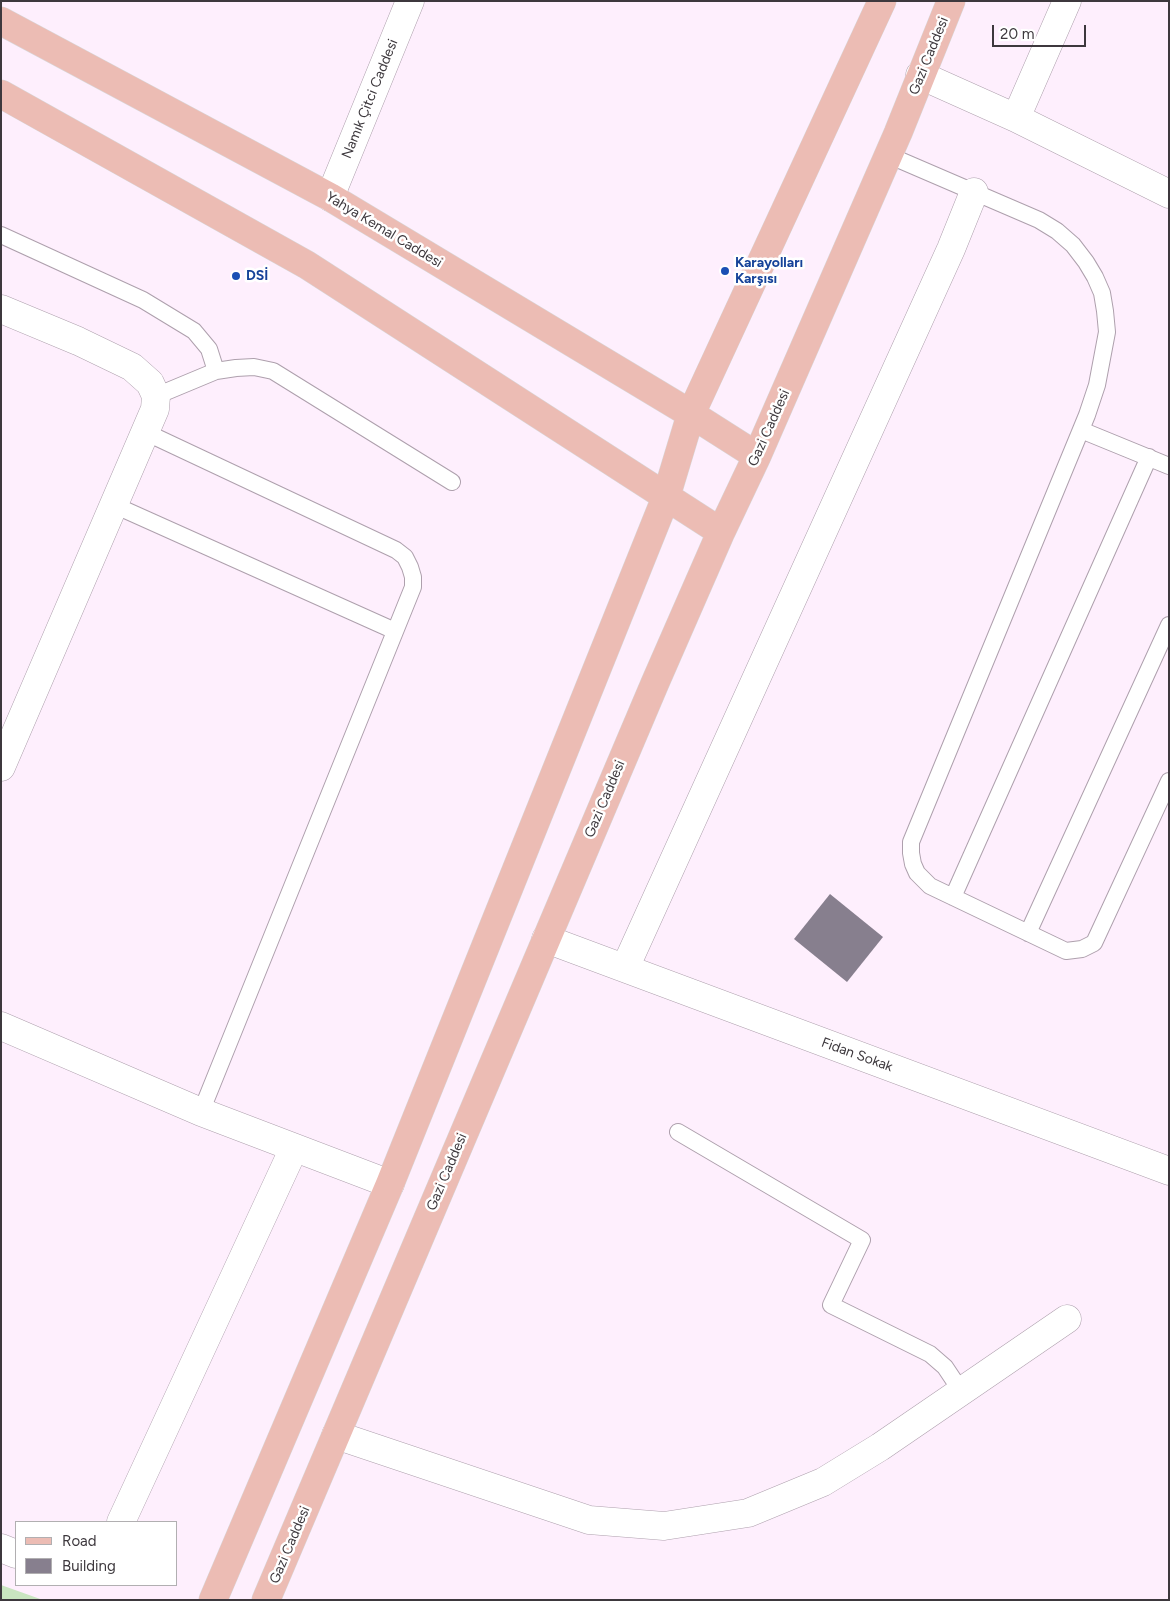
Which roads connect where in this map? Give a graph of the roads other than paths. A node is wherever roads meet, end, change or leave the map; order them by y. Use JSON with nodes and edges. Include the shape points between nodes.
{"nodes":[{"id":1,"x":410,"y":1,"type":"edge"},
{"id":2,"x":882,"y":1,"type":"edge"},
{"id":3,"x":951,"y":1,"type":"edge"},
{"id":4,"x":1067,"y":1,"type":"edge"},
{"id":5,"x":1,"y":21,"type":"edge"},
{"id":6,"x":920,"y":75,"type":"junction"},
{"id":7,"x":1,"y":94,"type":"edge"},
{"id":8,"x":1016,"y":118,"type":"junction"},
{"id":9,"x":888,"y":155,"type":"junction"},
{"id":10,"x":974,"y":192,"type":"junction"},
{"id":11,"x":1169,"y":194,"type":"edge"},
{"id":12,"x":330,"y":197,"type":"junction"},
{"id":13,"x":1,"y":235,"type":"edge"},
{"id":14,"x":1,"y":309,"type":"edge"},
{"id":15,"x":216,"y":371,"type":"junction"},
{"id":16,"x":156,"y":396,"type":"junction"},
{"id":17,"x":691,"y":414,"type":"junction"},
{"id":18,"x":1081,"y":430,"type":"junction"},
{"id":19,"x":145,"y":432,"type":"junction"},
{"id":20,"x":758,"y":456,"type":"junction"},
{"id":21,"x":1148,"y":458,"type":"junction"},
{"id":22,"x":1169,"y":466,"type":"edge"},
{"id":23,"x":452,"y":482,"type":"dead end"},
{"id":24,"x":666,"y":497,"type":"junction"},
{"id":25,"x":114,"y":505,"type":"junction"},
{"id":26,"x":721,"y":532,"type":"junction"},
{"id":27,"x":1169,"y":625,"type":"edge"},
{"id":28,"x":395,"y":631,"type":"junction"},
{"id":29,"x":4,"y":752,"type":"edge"},
{"id":30,"x":1169,"y":781,"type":"edge"},
{"id":31,"x":953,"y":897,"type":"junction"},
{"id":32,"x":1028,"y":933,"type":"junction"},
{"id":33,"x":546,"y":938,"type":"junction"},
{"id":34,"x":625,"y":968,"type":"junction"},
{"id":35,"x":1,"y":1026,"type":"edge"},
{"id":36,"x":201,"y":1112,"type":"junction"},
{"id":37,"x":678,"y":1132,"type":"dead end"},
{"id":38,"x":294,"y":1148,"type":"junction"},
{"id":39,"x":1169,"y":1171,"type":"edge"},
{"id":40,"x":390,"y":1184,"type":"junction"},
{"id":41,"x":1067,"y":1319,"type":"dead end"},
{"id":42,"x":961,"y":1391,"type":"junction"},
{"id":43,"x":336,"y":1435,"type":"junction"},
{"id":44,"x":121,"y":1521,"type":"edge"},
{"id":45,"x":1,"y":1548,"type":"edge"},
{"id":46,"x":15,"y":1554,"type":"edge"},
{"id":47,"x":213,"y":1600,"type":"edge"},
{"id":48,"x":266,"y":1600,"type":"edge"}],
"edges":[{"from":1,"to":12,"type":"street","name":"Namık Çitci Caddesi"},
{"from":2,"to":17,"type":"main road"},
{"from":3,"to":6,"type":"main road","name":"Gazi Caddesi"},
{"from":4,"to":8,"type":"street"},
{"from":5,"to":12,"type":"main road","name":"Yahya Kemal Caddesi"},
{"from":6,"to":8,"type":"street"},
{"from":6,"to":9,"type":"main road","name":"Gazi Caddesi"},
{"from":7,"to":24,"type":"main road","via":[[307,265]]},
{"from":8,"to":11,"type":"street"},
{"from":9,"to":10,"type":"lane"},
{"from":9,"to":20,"type":"main road","name":"Gazi Caddesi"},
{"from":10,"to":18,"type":"lane","via":[[1057,231],[1073,245],[1095,277],[1106,311],[1107,332],[1098,385]]},
{"from":10,"to":34,"type":"street"},
{"from":12,"to":17,"type":"main road","name":"Yahya Kemal Caddesi"},
{"from":13,"to":15,"type":"lane","via":[[143,300],[194,331],[209,349]]},
{"from":14,"to":16,"type":"street","via":[[132,367],[150,383]]},
{"from":15,"to":16,"type":"lane"},
{"from":15,"to":23,"type":"lane","via":[[236,368],[273,371]]},
{"from":16,"to":19,"type":"street","via":[[155,409]]},
{"from":17,"to":20,"type":"main road","name":"Yahya Kemal Caddesi"},
{"from":17,"to":24,"type":"main road"},
{"from":18,"to":21,"type":"lane"},
{"from":18,"to":31,"type":"lane","via":[[911,842],[917,873],[930,886]]},
{"from":19,"to":25,"type":"street"},
{"from":19,"to":28,"type":"lane","via":[[405,557],[413,577],[412,587]]},
{"from":20,"to":26,"type":"main road","name":"Gazi Caddesi"},
{"from":21,"to":22,"type":"lane"},
{"from":21,"to":31,"type":"lane"},
{"from":24,"to":26,"type":"main road"},
{"from":24,"to":40,"type":"main road"},
{"from":25,"to":28,"type":"lane"},
{"from":25,"to":29,"type":"street"},
{"from":26,"to":33,"type":"main road","name":"Gazi Caddesi"},
{"from":27,"to":32,"type":"lane"},
{"from":28,"to":36,"type":"lane"},
{"from":30,"to":32,"type":"lane","via":[[1094,943],[1066,951]]},
{"from":31,"to":32,"type":"lane"},
{"from":33,"to":34,"type":"street","name":"Fidan Sokak"},
{"from":33,"to":43,"type":"main road","name":"Gazi Caddesi"},
{"from":34,"to":39,"type":"street","name":"Fidan Sokak"},
{"from":35,"to":36,"type":"street"},
{"from":36,"to":38,"type":"street"},
{"from":37,"to":42,"type":"lane","via":[[862,1240],[831,1304],[930,1354]]},
{"from":38,"to":40,"type":"street"},
{"from":38,"to":44,"type":"street"},
{"from":40,"to":47,"type":"main road"},
{"from":41,"to":42,"type":"street"},
{"from":42,"to":43,"type":"street","via":[[823,1482],[748,1513],[664,1526],[589,1520]]},
{"from":43,"to":48,"type":"main road","name":"Gazi Caddesi"},
{"from":45,"to":46,"type":"street"}]}
